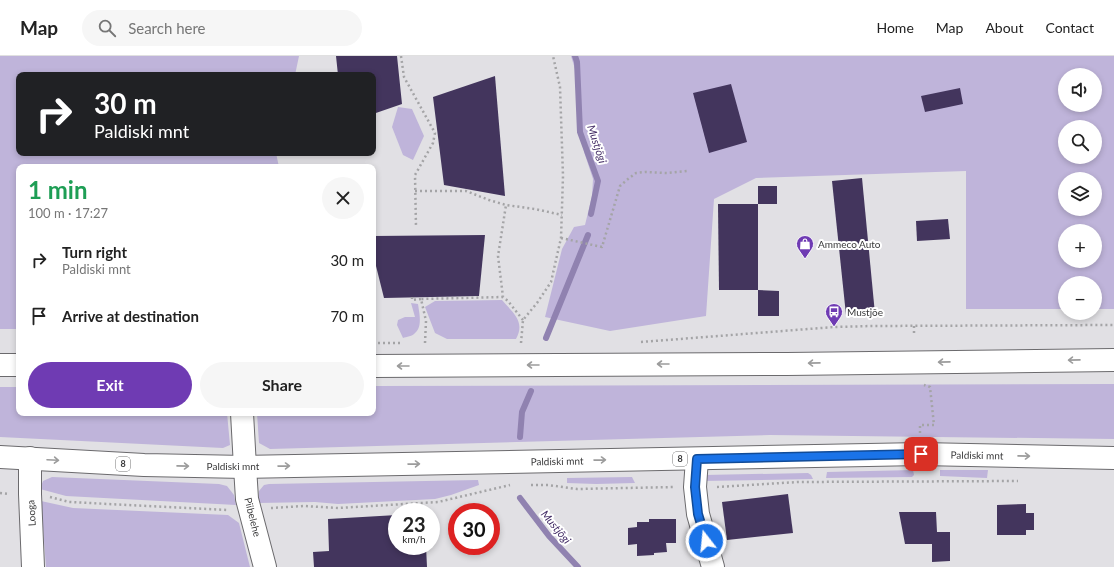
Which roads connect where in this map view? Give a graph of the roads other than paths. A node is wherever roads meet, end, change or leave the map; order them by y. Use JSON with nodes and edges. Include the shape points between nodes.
{"nodes":[{"id":1,"x":1114,"y":360,"type":"edge"},
{"id":2,"x":0,"y":365,"type":"edge"},
{"id":3,"x":16,"y":365,"type":"edge"},
{"id":4,"x":376,"y":366,"type":"edge"},
{"id":5,"x":242,"y":416,"type":"edge"},
{"id":6,"x":0,"y":457,"type":"edge"},
{"id":7,"x":30,"y":458,"type":"junction"},
{"id":8,"x":1114,"y":458,"type":"edge"},
{"id":9,"x":697,"y":459,"type":"junction"},
{"id":10,"x":245,"y":467,"type":"junction"},
{"id":11,"x":33,"y":567,"type":"edge"},
{"id":12,"x":265,"y":567,"type":"edge"},
{"id":13,"x":713,"y":567,"type":"edge"}],
"edges":[{"from":1,"to":4,"type":"main road","one_way":true},
{"from":2,"to":3,"type":"main road"},
{"from":5,"to":10,"type":"main road","name":"Piibelehe"},
{"from":6,"to":7,"type":"main road","name":"Paldiski mnt","number":"8"},
{"from":7,"to":10,"type":"main road","name":"Paldiski mnt","number":"8","one_way":true,"via":[[144,465]]},
{"from":7,"to":11,"type":"main road","name":"Looga"},
{"from":9,"to":8,"type":"main road","name":"Paldiski mnt","number":"8","one_way":true,"via":[[921,454]]},
{"from":10,"to":9,"type":"main road","name":"Paldiski mnt","number":"8","one_way":true},
{"from":9,"to":13,"type":"main road","via":[[695,487],[698,514]]},
{"from":10,"to":12,"type":"main road","name":"Piibelehe","via":[[246,499]]}]}
